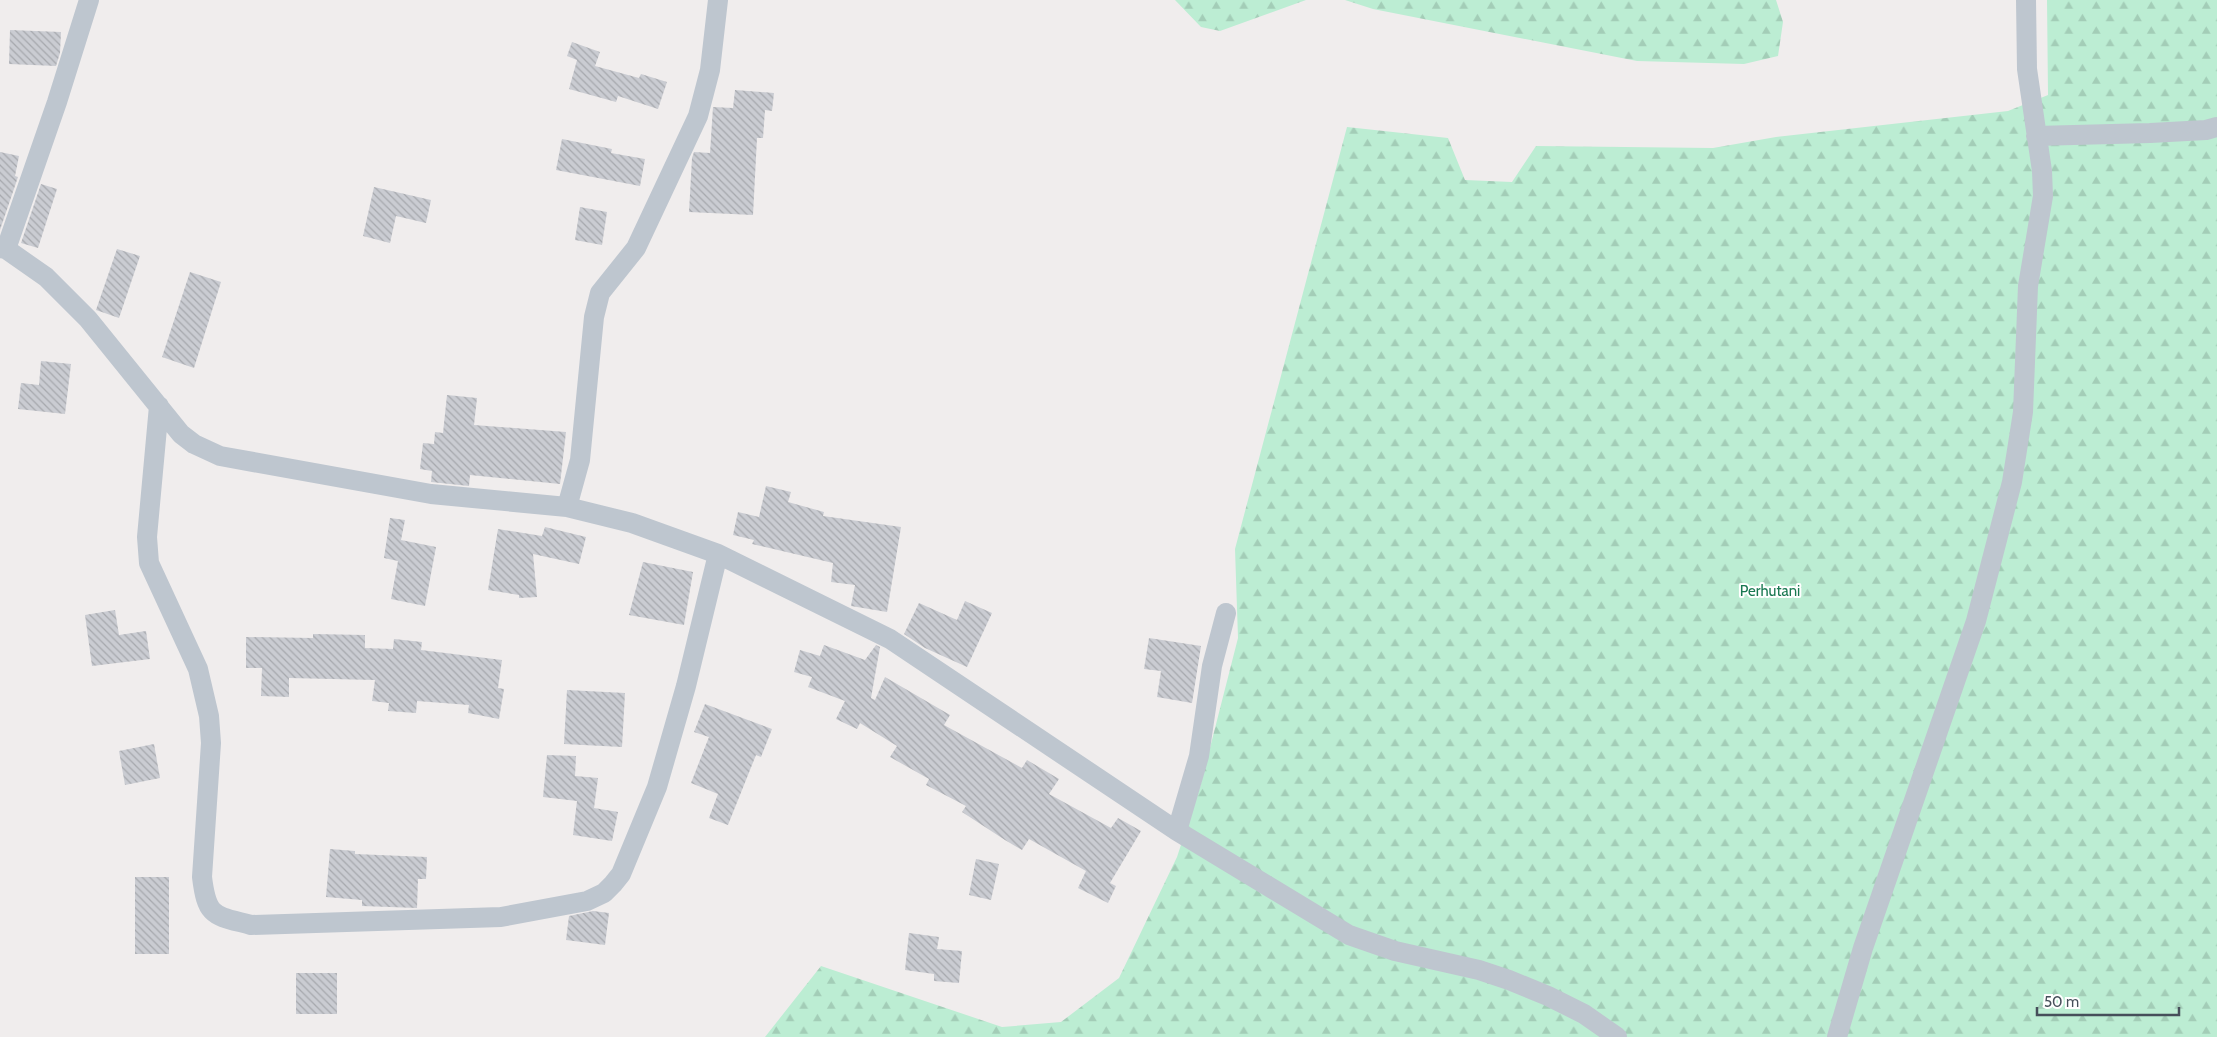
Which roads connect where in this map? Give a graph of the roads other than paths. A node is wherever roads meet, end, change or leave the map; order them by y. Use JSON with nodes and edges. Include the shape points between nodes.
{"nodes":[{"id":1,"x":89,"y":0,"type":"edge"},
{"id":2,"x":718,"y":0,"type":"edge"},
{"id":3,"x":2026,"y":0,"type":"edge"},
{"id":4,"x":2217,"y":127,"type":"edge"},
{"id":5,"x":2036,"y":136,"type":"junction"},
{"id":6,"x":3,"y":248,"type":"edge"},
{"id":7,"x":159,"y":406,"type":"junction"},
{"id":8,"x":567,"y":507,"type":"junction"},
{"id":9,"x":718,"y":554,"type":"junction"},
{"id":10,"x":1226,"y":613,"type":"dead end"},
{"id":11,"x":1177,"y":830,"type":"junction"},
{"id":12,"x":1617,"y":1037,"type":"edge"},
{"id":13,"x":1837,"y":1037,"type":"edge"}],
"edges":[{"from":1,"to":6,"type":"street","via":[[57,102]]},
{"from":2,"to":8,"type":"street","via":[[710,70],[698,116],[636,248],[600,293],[591,339],[580,460]]},
{"from":3,"to":5,"type":"street","via":[[2027,69]]},
{"from":4,"to":5,"type":"street","via":[[2150,133]]},
{"from":5,"to":13,"type":"street","via":[[2043,196],[2028,286],[2023,412],[2012,482],[1976,621],[1866,939]]},
{"from":6,"to":7,"type":"street","via":[[46,277],[88,318]]},
{"from":7,"to":8,"type":"street","via":[[181,434],[220,456],[431,494]]},
{"from":7,"to":9,"type":"street","via":[[147,536],[149,563],[198,668],[209,716],[211,743],[202,877],[205,899],[212,912],[234,921],[251,925],[501,917],[587,901],[604,893],[621,874],[657,786],[686,686]]},
{"from":8,"to":9,"type":"street","via":[[632,523]]},
{"from":9,"to":11,"type":"street","via":[[890,639]]},
{"from":10,"to":11,"type":"street","via":[[1212,666],[1200,756]]},
{"from":11,"to":12,"type":"street","via":[[1349,935],[1395,951],[1509,980],[1584,1014]]}]}
